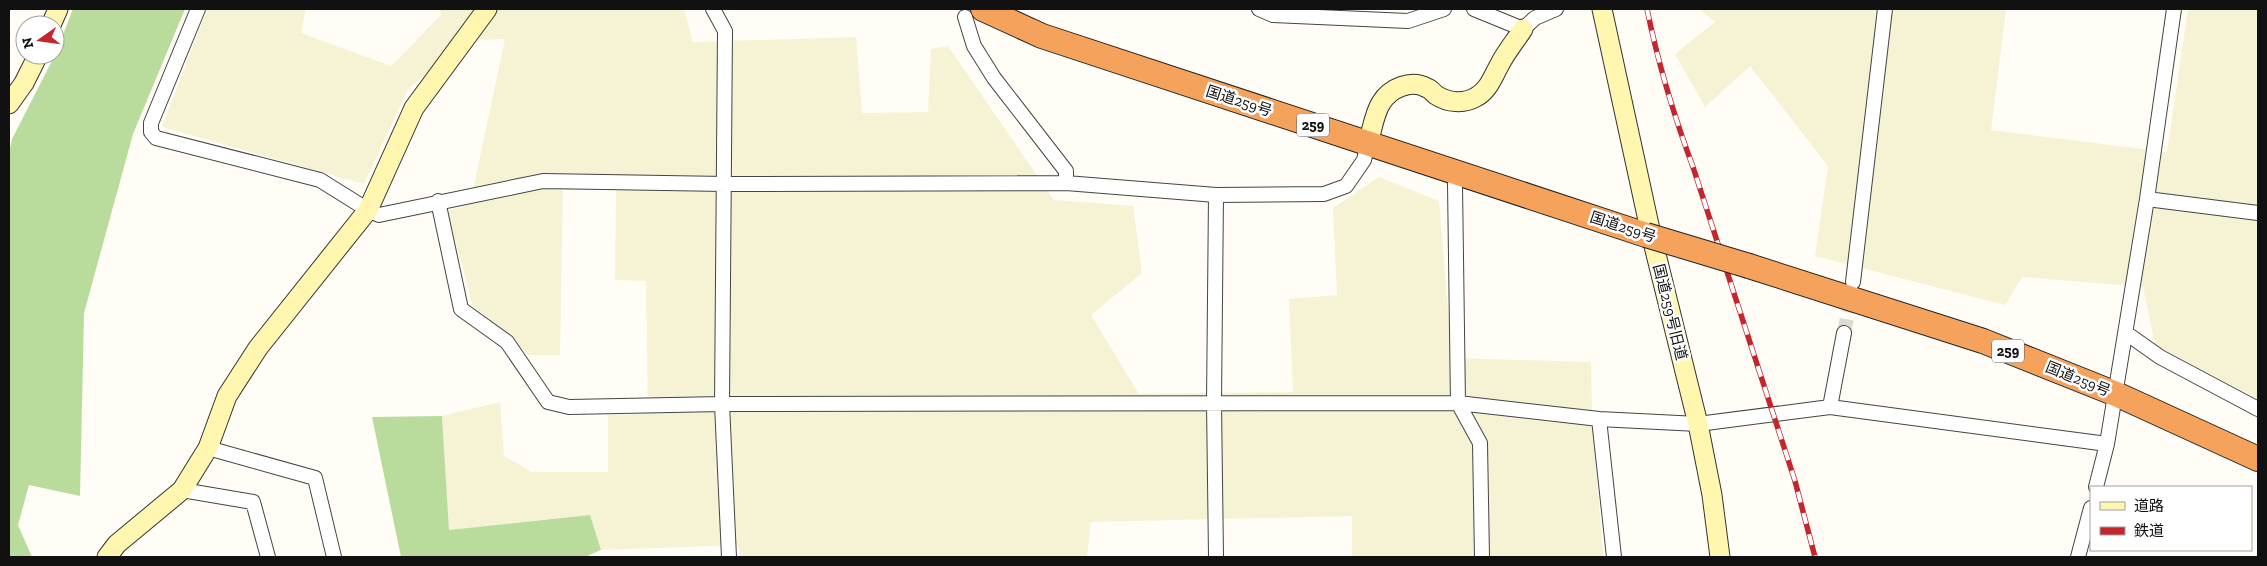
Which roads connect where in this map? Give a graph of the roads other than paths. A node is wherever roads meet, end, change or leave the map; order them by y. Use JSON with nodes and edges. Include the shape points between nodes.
{"nodes":[{"id":1,"x":198,"y":9,"type":"edge"},
{"id":2,"x":487,"y":9,"type":"edge"},
{"id":3,"x":713,"y":9,"type":"edge"},
{"id":4,"x":1259,"y":9,"type":"edge"},
{"id":5,"x":1444,"y":9,"type":"edge"},
{"id":6,"x":1474,"y":9,"type":"edge"},
{"id":7,"x":1556,"y":9,"type":"edge"},
{"id":8,"x":1602,"y":9,"type":"edge"},
{"id":9,"x":1885,"y":9,"type":"edge"},
{"id":10,"x":2174,"y":9,"type":"edge"},
{"id":11,"x":974,"y":13,"type":"edge"},
{"id":12,"x":1523,"y":29,"type":"junction"},
{"id":13,"x":33,"y":65,"type":"edge"},
{"id":14,"x":9,"y":104,"type":"edge"},
{"id":15,"x":1368,"y":143,"type":"junction"},
{"id":16,"x":1458,"y":171,"type":"junction"},
{"id":17,"x":1066,"y":183,"type":"junction"},
{"id":18,"x":725,"y":184,"type":"junction"},
{"id":19,"x":1216,"y":195,"type":"junction"},
{"id":20,"x":2147,"y":199,"type":"junction"},
{"id":21,"x":438,"y":201,"type":"junction"},
{"id":22,"x":368,"y":210,"type":"junction"},
{"id":23,"x":2258,"y":213,"type":"edge"},
{"id":24,"x":1854,"y":282,"type":"tunnel mouth"},
{"id":25,"x":1844,"y":333,"type":"tunnel mouth"},
{"id":26,"x":2126,"y":333,"type":"junction"},
{"id":27,"x":2116,"y":394,"type":"junction"},
{"id":28,"x":1214,"y":403,"type":"junction"},
{"id":29,"x":1458,"y":403,"type":"junction"},
{"id":30,"x":722,"y":404,"type":"junction"},
{"id":31,"x":1830,"y":406,"type":"junction"},
{"id":32,"x":2258,"y":409,"type":"edge"},
{"id":33,"x":1599,"y":418,"type":"junction"},
{"id":34,"x":1698,"y":424,"type":"junction"},
{"id":35,"x":2108,"y":444,"type":"junction"},
{"id":36,"x":208,"y":448,"type":"junction"},
{"id":37,"x":2258,"y":459,"type":"edge"},
{"id":38,"x":2096,"y":486,"type":"edge"},
{"id":39,"x":182,"y":490,"type":"junction"},
{"id":40,"x":2090,"y":512,"type":"edge"},
{"id":41,"x":107,"y":557,"type":"edge"},
{"id":42,"x":268,"y":557,"type":"edge"},
{"id":43,"x":334,"y":557,"type":"edge"},
{"id":44,"x":729,"y":557,"type":"edge"},
{"id":45,"x":1216,"y":557,"type":"edge"},
{"id":46,"x":1482,"y":557,"type":"edge"},
{"id":47,"x":1614,"y":557,"type":"edge"},
{"id":48,"x":1720,"y":557,"type":"edge"},
{"id":49,"x":2078,"y":557,"type":"edge"}],
"edges":[{"from":1,"to":22,"type":"street","via":[[152,123],[151,132],[156,138],[320,180]]},
{"from":2,"to":22,"type":"street","via":[[414,108]]},
{"from":3,"to":18,"type":"street","via":[[725,31]]},
{"from":4,"to":5,"type":"street","via":[[1273,15],[1408,21]]},
{"from":6,"to":12,"type":"street"},
{"from":7,"to":12,"type":"street","via":[[1535,18]]},
{"from":8,"to":34,"type":"street","name":"国道259号旧道","via":[[1651,234]]},
{"from":9,"to":24,"type":"street"},
{"from":10,"to":20,"type":"street"},
{"from":11,"to":15,"type":"highway","name":"国道259号","number":"259"},
{"from":11,"to":17,"type":"street","via":[[974,46],[994,78],[1066,172]]},
{"from":12,"to":15,"type":"street","via":[[1491,83],[1475,98],[1451,102],[1427,88],[1414,85],[1401,86],[1389,93],[1380,104]]},
{"from":13,"to":14,"type":"street"},
{"from":15,"to":16,"type":"highway","name":"国道259号","number":"259"},
{"from":15,"to":19,"type":"street","via":[[1364,160],[1346,186],[1324,194]]},
{"from":16,"to":27,"type":"highway","name":"国道259号","number":"259","bridge":true,"via":[[1646,235],[1983,341]]},
{"from":16,"to":29,"type":"street","via":[[1455,184]]},
{"from":17,"to":18,"type":"street"},
{"from":17,"to":19,"type":"street"},
{"from":18,"to":21,"type":"street","via":[[543,182]]},
{"from":18,"to":30,"type":"street"},
{"from":19,"to":28,"type":"street"},
{"from":20,"to":23,"type":"street"},
{"from":20,"to":26,"type":"street"},
{"from":21,"to":22,"type":"street","via":[[379,214]]},
{"from":21,"to":30,"type":"street","via":[[461,309],[507,342],[548,402],[569,407]]},
{"from":22,"to":36,"type":"street","via":[[258,348],[227,396]]},
{"from":25,"to":31,"type":"street"},
{"from":26,"to":27,"type":"street"},
{"from":26,"to":32,"type":"street","via":[[2160,357]]},
{"from":27,"to":35,"type":"street"},
{"from":27,"to":37,"type":"highway","name":"国道259号","number":"259"},
{"from":28,"to":29,"type":"street"},
{"from":28,"to":30,"type":"street"},
{"from":28,"to":45,"type":"street"},
{"from":29,"to":33,"type":"street"},
{"from":29,"to":46,"type":"street","via":[[1480,443]]},
{"from":30,"to":44,"type":"street"},
{"from":31,"to":34,"type":"street"},
{"from":31,"to":35,"type":"street"},
{"from":33,"to":34,"type":"street"},
{"from":33,"to":47,"type":"street"},
{"from":34,"to":48,"type":"street","name":"国道259号旧道"},
{"from":35,"to":38,"type":"street"},
{"from":36,"to":39,"type":"street"},
{"from":36,"to":43,"type":"street","via":[[315,478]]},
{"from":39,"to":41,"type":"street","via":[[117,544]]},
{"from":39,"to":42,"type":"street","via":[[253,502]]},
{"from":40,"to":49,"type":"street"}]}
